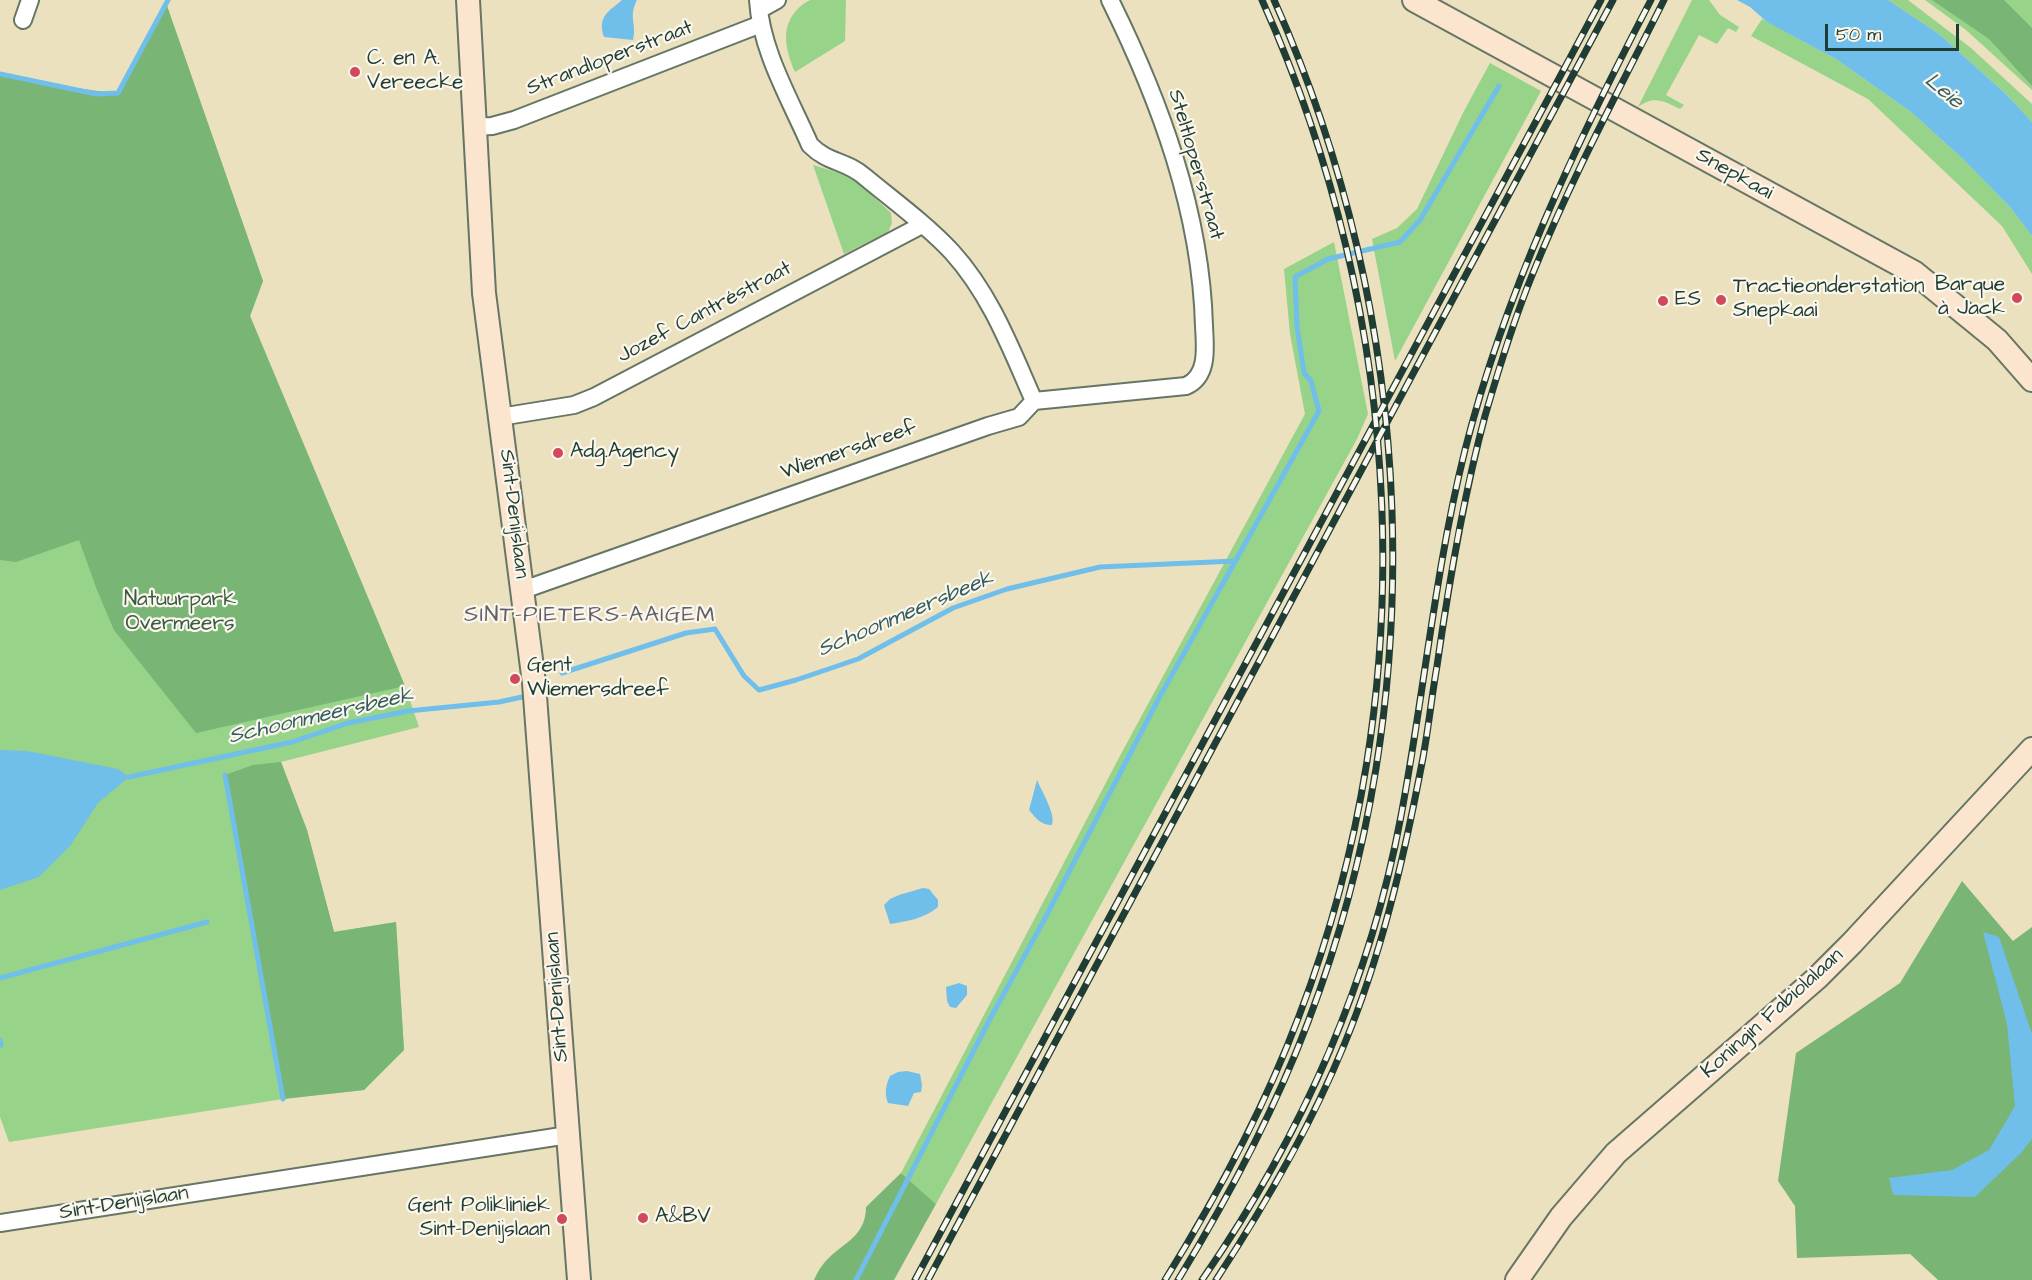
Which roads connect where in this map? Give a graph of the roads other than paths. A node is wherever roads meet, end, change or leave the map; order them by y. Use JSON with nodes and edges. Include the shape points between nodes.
{"nodes":[{"id":1,"x":30,"y":0,"type":"edge"},
{"id":2,"x":468,"y":0,"type":"edge"},
{"id":3,"x":777,"y":0,"type":"edge"},
{"id":4,"x":1110,"y":0,"type":"edge"},
{"id":5,"x":1414,"y":0,"type":"edge"},
{"id":6,"x":760,"y":11,"type":"edge"},
{"id":7,"x":23,"y":20,"type":"dead end"},
{"id":8,"x":473,"y":127,"type":"junction"},
{"id":9,"x":922,"y":225,"type":"junction"},
{"id":10,"x":2032,"y":380,"type":"edge"},
{"id":11,"x":1034,"y":401,"type":"junction"},
{"id":12,"x":500,"y":417,"type":"junction"},
{"id":13,"x":523,"y":590,"type":"junction"},
{"id":14,"x":2032,"y":749,"type":"edge"},
{"id":15,"x":568,"y":1135,"type":"junction"},
{"id":16,"x":0,"y":1223,"type":"edge"},
{"id":17,"x":1521,"y":1279,"type":"edge"},
{"id":18,"x":579,"y":1280,"type":"edge"}],
"edges":[{"from":1,"to":7,"type":"street"},
{"from":2,"to":8,"type":"street","name":"Sint-Denijslaan"},
{"from":3,"to":6,"type":"street","name":"Strandloperstraat"},
{"from":4,"to":11,"type":"street","name":"Steltloperstraat","via":[[1150,89],[1192,224],[1203,293],[1202,370],[1194,383],[1186,386]]},
{"from":5,"to":10,"type":"street","name":"Snepkaai","via":[[1914,273],[1997,340]]},
{"from":6,"to":8,"type":"street","name":"Strandloperstraat","via":[[514,120]]},
{"from":6,"to":9,"type":"street","via":[[775,67],[810,145],[830,160],[856,169]]},
{"from":8,"to":12,"type":"street","name":"Sint-Denijslaan","via":[[484,293]]},
{"from":9,"to":11,"type":"street","via":[[952,252],[980,289]]},
{"from":9,"to":12,"type":"street","name":"Jozef Cantréstraat","via":[[594,397],[574,405]]},
{"from":11,"to":13,"type":"street","name":"Wiemersdreef","via":[[1019,417]]},
{"from":12,"to":13,"type":"street","name":"Sint-Denijslaan"},
{"from":13,"to":15,"type":"street","name":"Sint-Denijslaan","via":[[534,683]]},
{"from":14,"to":17,"type":"street","name":"Koningin Fabiolalaan","via":[[1817,978],[1616,1153],[1561,1217]]},
{"from":15,"to":16,"type":"street","name":"Sint-Denijslaan"},
{"from":15,"to":18,"type":"street","name":"Sint-Denijslaan"}]}
